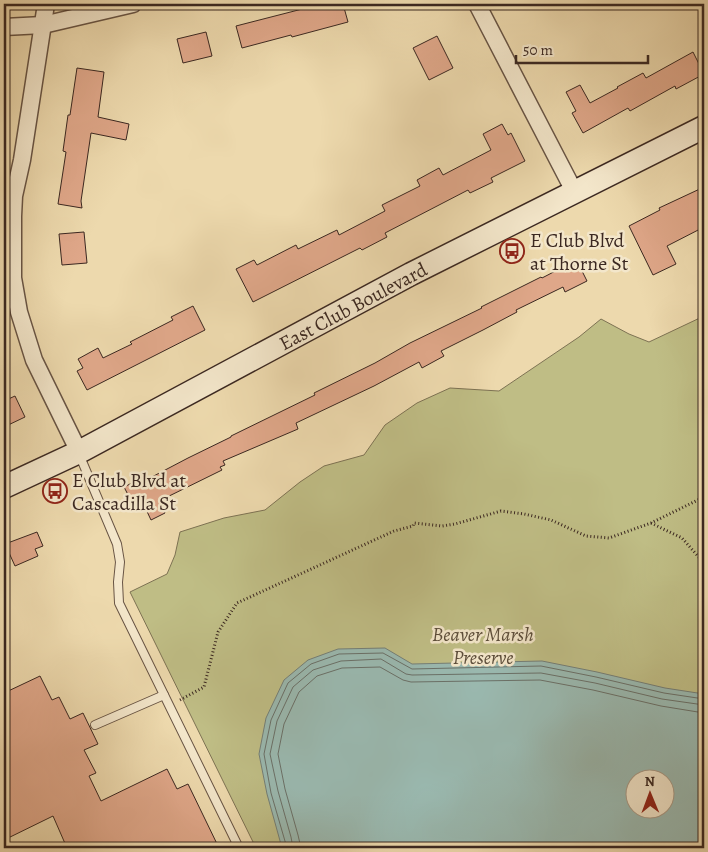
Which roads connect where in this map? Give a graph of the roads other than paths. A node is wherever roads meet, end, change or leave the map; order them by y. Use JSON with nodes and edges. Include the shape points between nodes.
{"nodes":[{"id":1,"x":46,"y":4,"type":"edge"},
{"id":2,"x":133,"y":4,"type":"edge"},
{"id":3,"x":477,"y":4,"type":"edge"},
{"id":4,"x":43,"y":25,"type":"junction"},
{"id":5,"x":4,"y":26,"type":"edge"},
{"id":6,"x":704,"y":127,"type":"edge"},
{"id":7,"x":576,"y":193,"type":"junction"},
{"id":8,"x":79,"y":452,"type":"junction"},
{"id":9,"x":4,"y":487,"type":"edge"},
{"id":10,"x":164,"y":694,"type":"junction"},
{"id":11,"x":95,"y":725,"type":"dead end"},
{"id":12,"x":239,"y":848,"type":"edge"}],
"edges":[{"from":1,"to":4,"type":"street"},
{"from":2,"to":4,"type":"street"},
{"from":3,"to":7,"type":"street"},
{"from":4,"to":5,"type":"street"},
{"from":4,"to":8,"type":"street","via":[[14,196],[13,278],[34,360]]},
{"from":6,"to":7,"type":"street","name":"East Club Boulevard"},
{"from":7,"to":8,"type":"street","name":"East Club Boulevard","via":[[411,274]]},
{"from":8,"to":9,"type":"street","name":"East Club Boulevard"},
{"from":8,"to":10,"type":"lane","via":[[117,544],[119,603]]},
{"from":10,"to":11,"type":"lane"},
{"from":10,"to":12,"type":"lane"}]}
